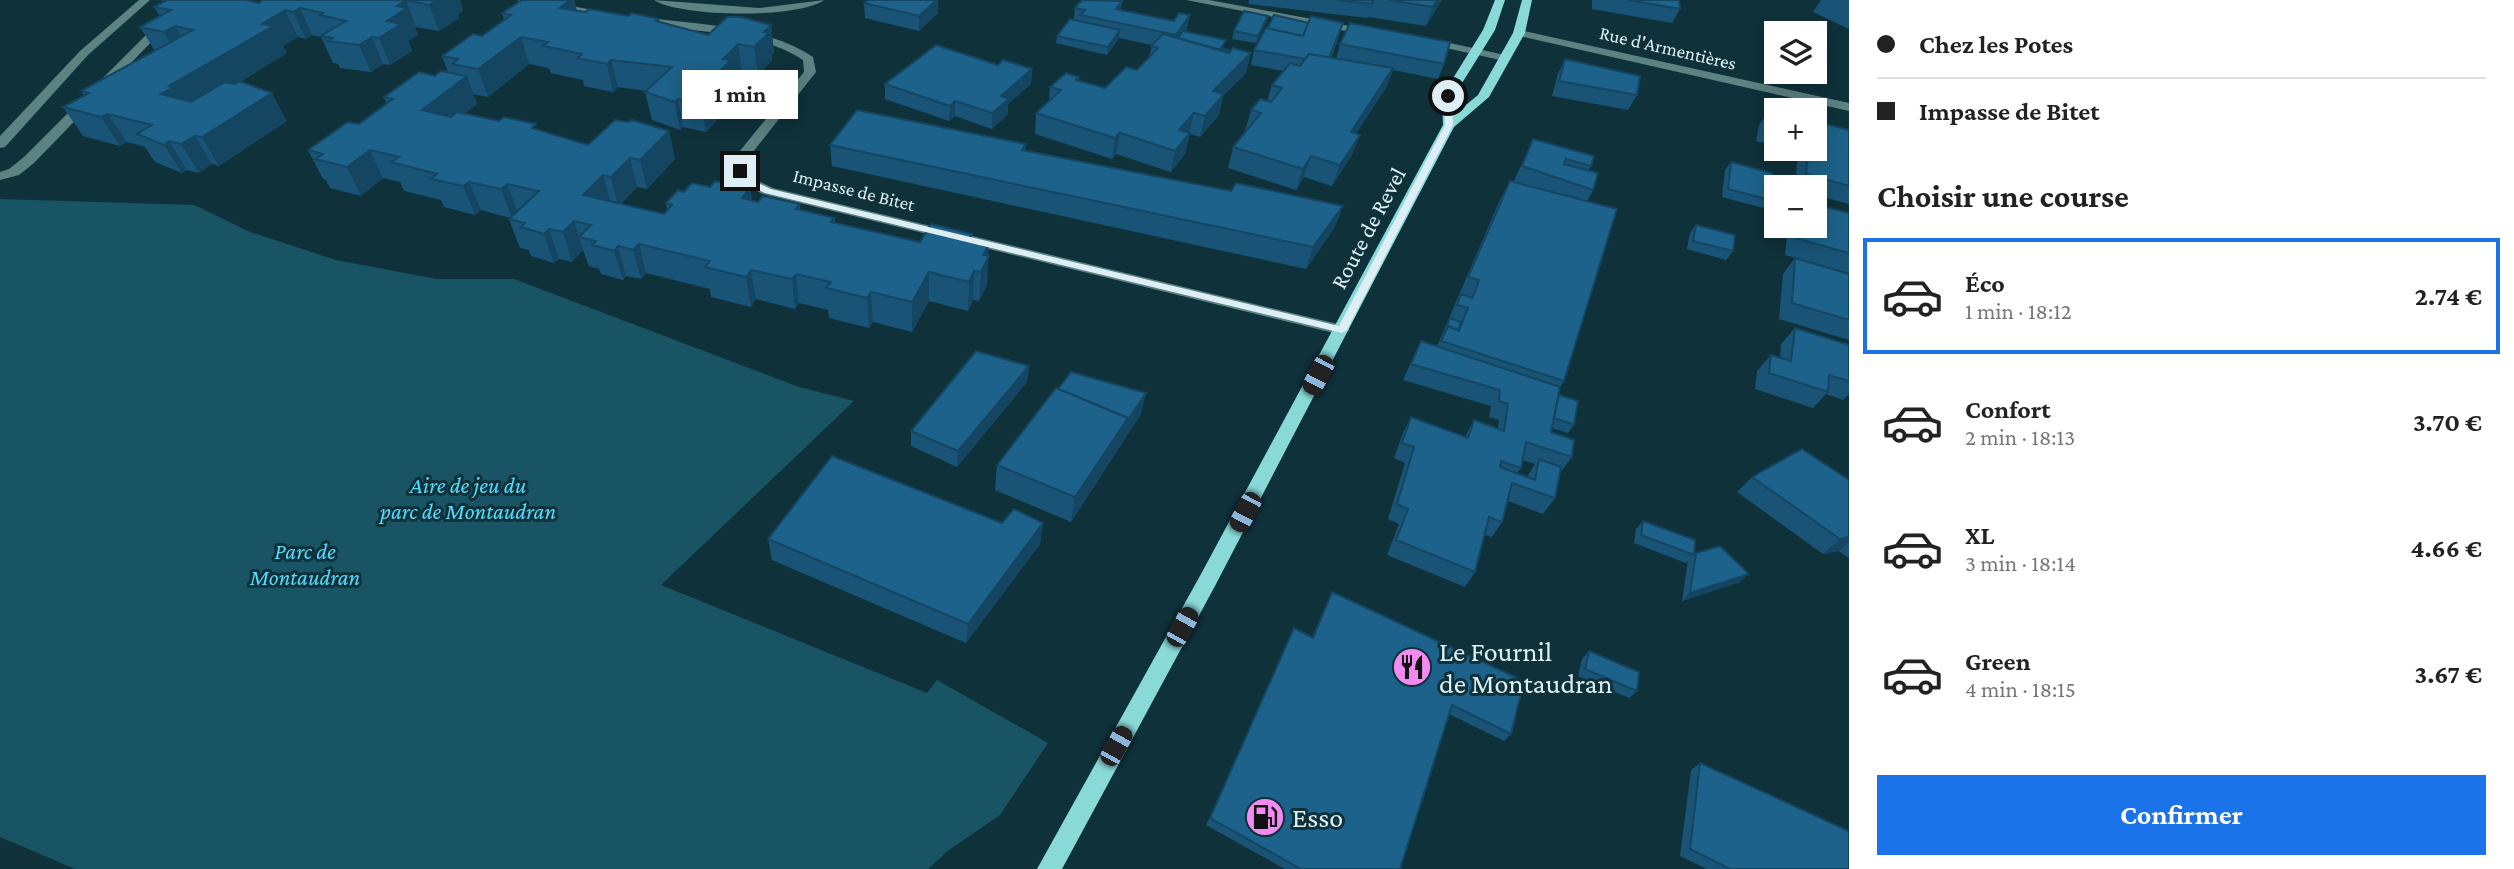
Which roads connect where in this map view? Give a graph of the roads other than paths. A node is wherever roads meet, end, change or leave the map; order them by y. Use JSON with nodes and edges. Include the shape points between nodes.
{"nodes":[{"id":1,"x":145,"y":0,"type":"edge"},
{"id":2,"x":521,"y":0,"type":"edge"},
{"id":3,"x":659,"y":0,"type":"edge"},
{"id":4,"x":818,"y":0,"type":"edge"},
{"id":5,"x":1191,"y":0,"type":"edge"},
{"id":6,"x":1500,"y":0,"type":"edge"},
{"id":7,"x":1527,"y":0,"type":"edge"},
{"id":8,"x":179,"y":18,"type":"edge"},
{"id":9,"x":1519,"y":33,"type":"junction"},
{"id":10,"x":1385,"y":35,"type":"edge"},
{"id":11,"x":1412,"y":39,"type":"edge"},
{"id":12,"x":1476,"y":50,"type":"junction"},
{"id":13,"x":1505,"y":58,"type":"junction"},
{"id":14,"x":1849,"y":107,"type":"edge"},
{"id":15,"x":1449,"y":125,"type":"junction"},
{"id":16,"x":0,"y":145,"type":"edge"},
{"id":17,"x":0,"y":176,"type":"edge"},
{"id":18,"x":1342,"y":330,"type":"junction"},
{"id":19,"x":1049,"y":869,"type":"edge"}],
"edges":[{"from":1,"to":16,"type":"street","via":[[85,53]]},
{"from":2,"to":18,"type":"street","name":"Impasse de Bitet","via":[[798,49],[809,60],[810,72],[742,157],[740,171],[749,182],[768,191]]},
{"from":3,"to":4,"type":"street","via":[[758,14]]},
{"from":5,"to":10,"type":"street"},
{"from":6,"to":12,"type":"main road","name":"Route de Revel"},
{"from":7,"to":9,"type":"main road","name":"Route de Revel"},
{"from":8,"to":17,"type":"street","via":[[156,30],[29,160]]},
{"from":9,"to":13,"type":"main road","name":"Route de Revel"},
{"from":9,"to":14,"type":"street","name":"Rue d'Armentières"},
{"from":11,"to":12,"type":"street"},
{"from":12,"to":13,"type":"street"},
{"from":12,"to":15,"type":"main road","name":"Route de Revel","via":[[1448,96]]},
{"from":13,"to":15,"type":"main road","name":"Route de Revel","via":[[1483,97]]},
{"from":15,"to":18,"type":"main road","name":"Route de Revel"},
{"from":18,"to":19,"type":"main road","name":"Route de Revel"}]}
